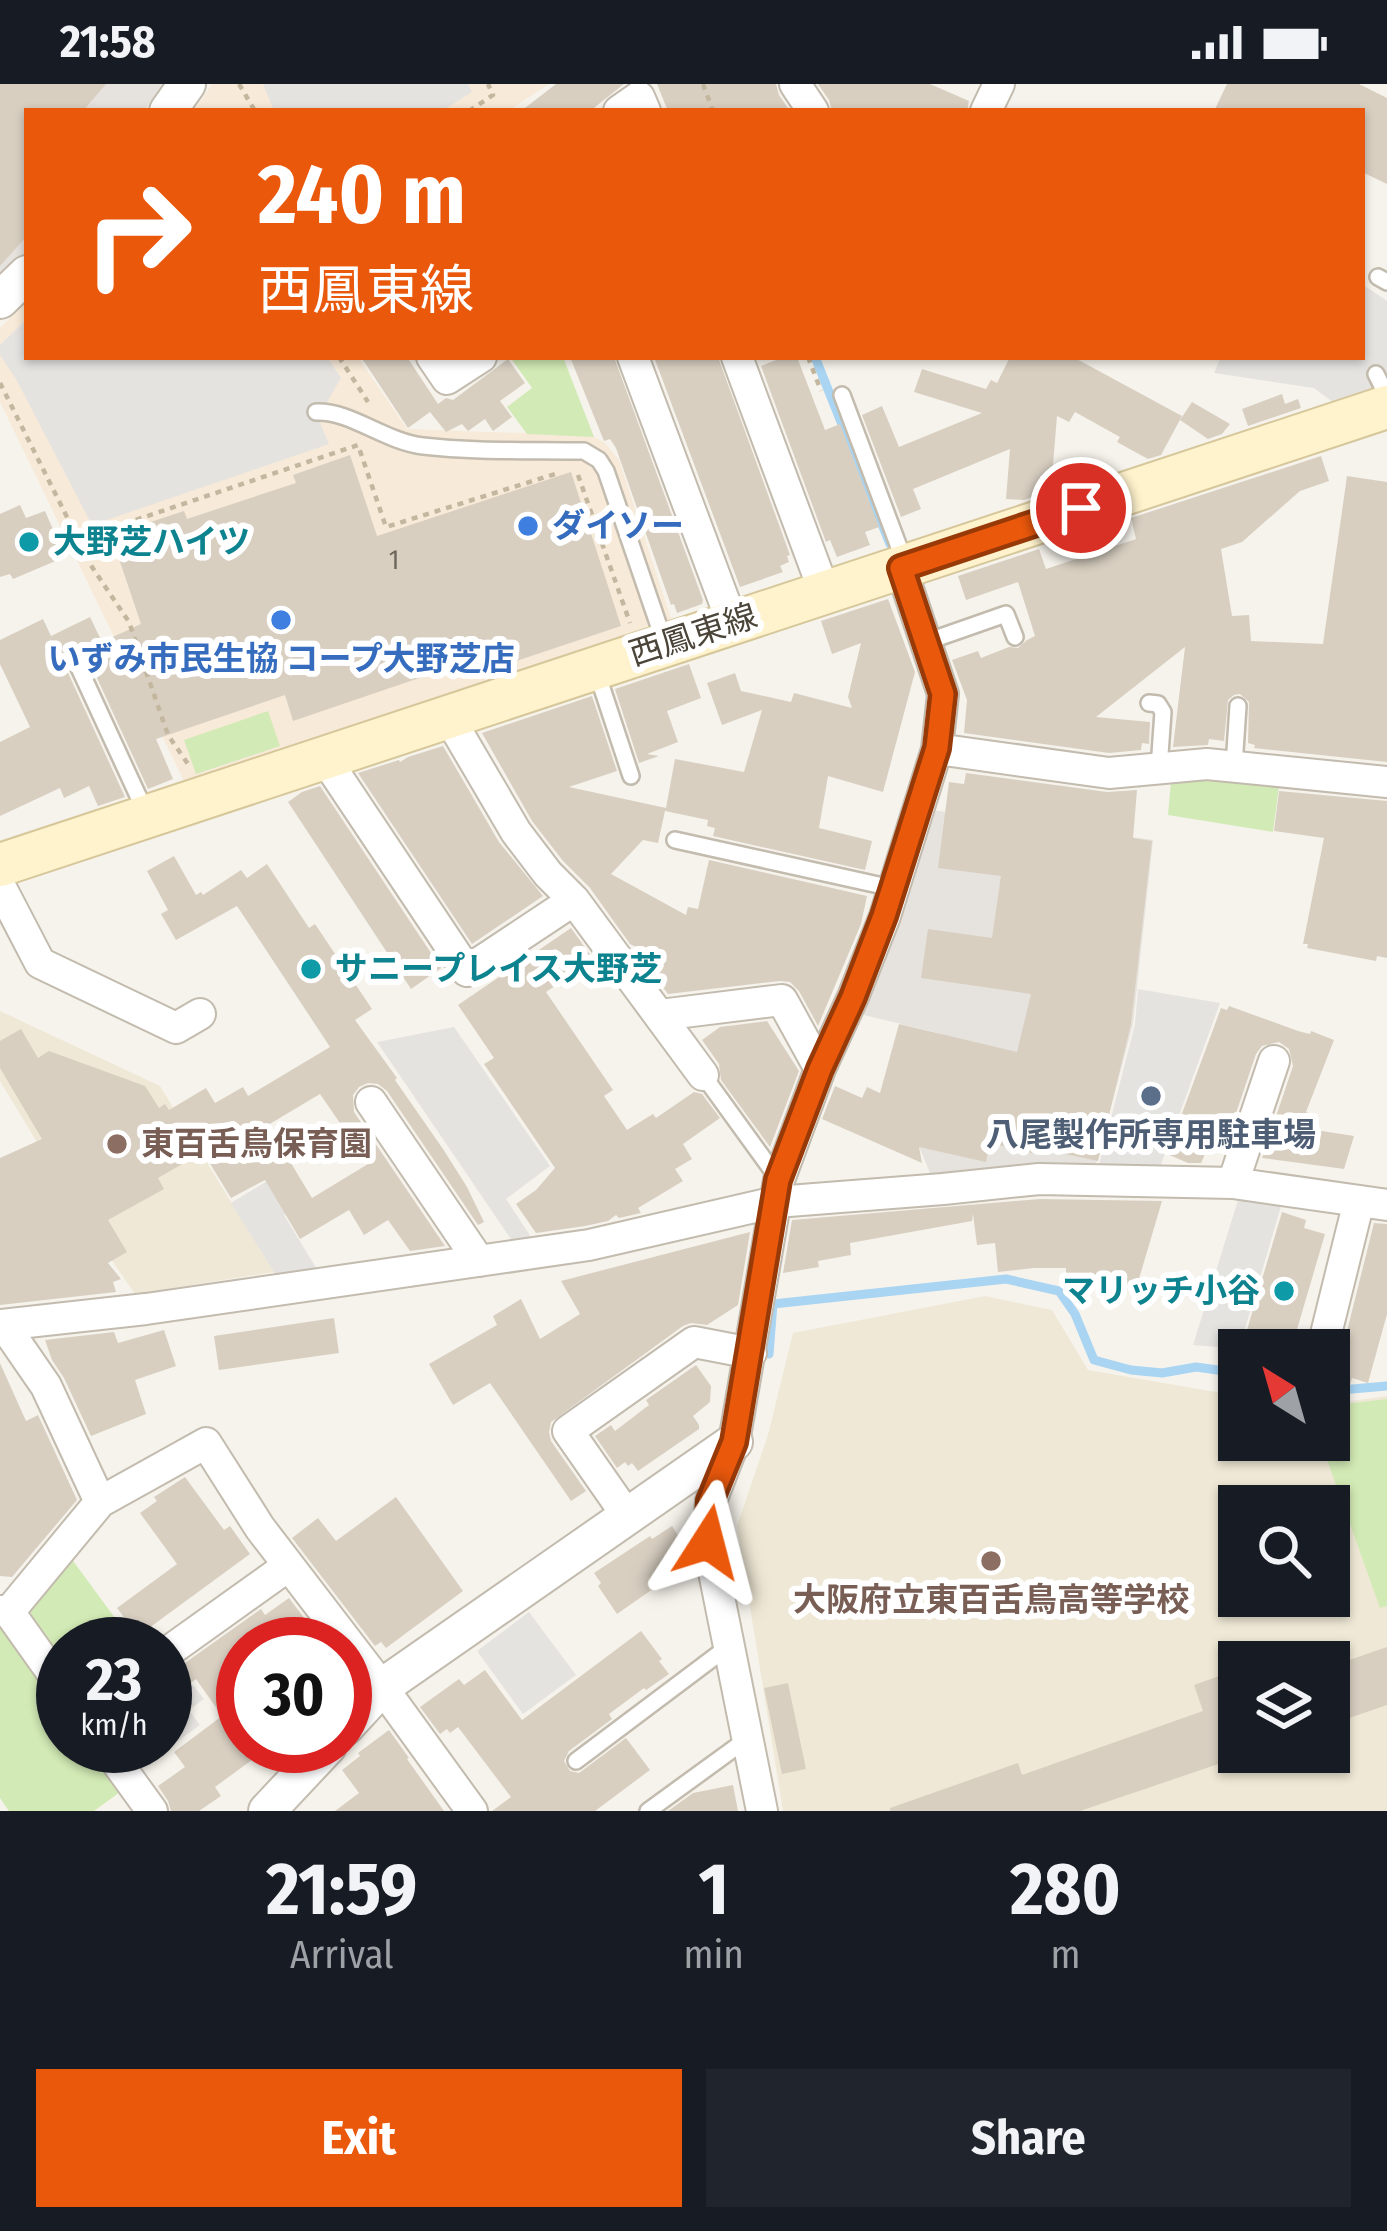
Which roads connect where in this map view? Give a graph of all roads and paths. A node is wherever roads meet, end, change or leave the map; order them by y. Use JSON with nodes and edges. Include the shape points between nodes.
{"nodes":[{"id":1,"x":488,"y":84,"type":"edge"},
{"id":2,"x":474,"y":108,"type":"edge"},
{"id":3,"x":24,"y":277,"type":"edge"},
{"id":4,"x":0,"y":300,"type":"edge"},
{"id":5,"x":341,"y":360,"type":"edge"},
{"id":6,"x":434,"y":360,"type":"edge"},
{"id":7,"x":477,"y":360,"type":"edge"},
{"id":8,"x":634,"y":360,"type":"edge"},
{"id":9,"x":737,"y":360,"type":"edge"},
{"id":10,"x":0,"y":383,"type":"edge"},
{"id":11,"x":1381,"y":390,"type":"edge"},
{"id":12,"x":842,"y":395,"type":"dead end"},
{"id":13,"x":1387,"y":396,"type":"edge"},
{"id":14,"x":316,"y":412,"type":"dead end"},
{"id":15,"x":366,"y":414,"type":"dead end"},
{"id":16,"x":576,"y":467,"type":"dead end"},
{"id":17,"x":555,"y":474,"type":"dead end"},
{"id":18,"x":79,"y":539,"type":"junction"},
{"id":19,"x":903,"y":567,"type":"junction"},
{"id":20,"x":824,"y":592,"type":"junction"},
{"id":21,"x":732,"y":622,"type":"junction"},
{"id":22,"x":1015,"y":637,"type":"dead end"},
{"id":23,"x":650,"y":641,"type":"junction"},
{"id":24,"x":926,"y":642,"type":"junction"},
{"id":25,"x":75,"y":659,"type":"dead end"},
{"id":26,"x":596,"y":667,"type":"junction"},
{"id":27,"x":1149,"y":703,"type":"dead end"},
{"id":28,"x":1238,"y":706,"type":"dead end"},
{"id":29,"x":448,"y":716,"type":"junction"},
{"id":30,"x":937,"y":748,"type":"junction"},
{"id":31,"x":324,"y":758,"type":"junction"},
{"id":32,"x":1234,"y":766,"type":"junction"},
{"id":33,"x":1159,"y":768,"type":"junction"},
{"id":34,"x":631,"y":776,"type":"dead end"},
{"id":35,"x":196,"y":777,"type":"dead end"},
{"id":36,"x":1387,"y":782,"type":"edge"},
{"id":37,"x":148,"y":816,"type":"junction"},
{"id":38,"x":675,"y":840,"type":"dead end"},
{"id":39,"x":0,"y":865,"type":"edge"},
{"id":40,"x":0,"y":886,"type":"edge"},
{"id":41,"x":892,"y":887,"type":"junction"},
{"id":42,"x":574,"y":900,"type":"junction"},
{"id":43,"x":200,"y":1014,"type":"dead end"},
{"id":44,"x":660,"y":1016,"type":"junction"},
{"id":45,"x":1274,"y":1061,"type":"dead end"},
{"id":46,"x":820,"y":1069,"type":"junction"},
{"id":47,"x":703,"y":1075,"type":"joint"},
{"id":48,"x":374,"y":1121,"type":"dead end"},
{"id":49,"x":1232,"y":1183,"type":"junction"},
{"id":50,"x":777,"y":1191,"type":"junction"},
{"id":51,"x":1373,"y":1203,"type":"edge"},
{"id":52,"x":479,"y":1261,"type":"junction"},
{"id":53,"x":2,"y":1325,"type":"edge"},
{"id":54,"x":1327,"y":1329,"type":"edge"},
{"id":55,"x":751,"y":1353,"type":"junction"},
{"id":56,"x":734,"y":1442,"type":"junction"},
{"id":57,"x":100,"y":1502,"type":"junction"},
{"id":58,"x":628,"y":1517,"type":"junction"},
{"id":59,"x":288,"y":1566,"type":"junction"},
{"id":60,"x":5,"y":1612,"type":"edge"},
{"id":61,"x":192,"y":1635,"type":"edge"},
{"id":62,"x":729,"y":1646,"type":"junction"},
{"id":63,"x":36,"y":1653,"type":"edge"},
{"id":64,"x":382,"y":1687,"type":"junction"},
{"id":65,"x":372,"y":1698,"type":"edge"},
{"id":66,"x":747,"y":1738,"type":"junction"},
{"id":67,"x":576,"y":1760,"type":"dead end"},
{"id":68,"x":125,"y":1773,"type":"edge"},
{"id":69,"x":303,"y":1773,"type":"edge"},
{"id":70,"x":152,"y":1811,"type":"edge"},
{"id":71,"x":267,"y":1811,"type":"edge"},
{"id":72,"x":472,"y":1811,"type":"edge"},
{"id":73,"x":648,"y":1811,"type":"edge"},
{"id":74,"x":762,"y":1811,"type":"edge"}],
"edges":[{"from":1,"to":2,"type":"path","via":[[493,95]]},
{"from":3,"to":4,"type":"street"},
{"from":5,"to":15,"type":"path","via":[[368,400]]},
{"from":6,"to":7,"type":"street","via":[[447,379]]},
{"from":8,"to":21,"type":"street"},
{"from":9,"to":20,"type":"street"},
{"from":10,"to":18,"type":"path"},
{"from":11,"to":13,"type":"lane"},
{"from":11,"to":19,"type":"main road","name":"西鳳東線"},
{"from":12,"to":19,"type":"lane"},
{"from":14,"to":23,"type":"lane","via":[[332,411],[418,446],[584,451],[599,460]]},
{"from":16,"to":23,"type":"path"},
{"from":17,"to":18,"type":"path","via":[[386,527],[358,445]]},
{"from":18,"to":35,"type":"path","via":[[129,622],[168,735]]},
{"from":19,"to":20,"type":"main road","name":"西鳳東線"},
{"from":19,"to":24,"type":"street"},
{"from":20,"to":21,"type":"main road","name":"西鳳東線"},
{"from":21,"to":23,"type":"main road","name":"西鳳東線"},
{"from":22,"to":24,"type":"lane","via":[[1006,614]]},
{"from":23,"to":26,"type":"main road","name":"西鳳東線"},
{"from":24,"to":30,"type":"street","via":[[943,694]]},
{"from":25,"to":37,"type":"lane"},
{"from":26,"to":29,"type":"main road","name":"西鳳東線"},
{"from":26,"to":34,"type":"lane"},
{"from":27,"to":33,"type":"lane","via":[[1163,712]]},
{"from":28,"to":32,"type":"lane"},
{"from":29,"to":31,"type":"main road","name":"西鳳東線"},
{"from":29,"to":42,"type":"street","via":[[516,832]]},
{"from":30,"to":33,"type":"street","via":[[1109,773]]},
{"from":30,"to":41,"type":"street"},
{"from":31,"to":37,"type":"main road","name":"西鳳東線"},
{"from":31,"to":42,"type":"street","via":[[467,971]]},
{"from":32,"to":33,"type":"street"},
{"from":32,"to":36,"type":"street"},
{"from":37,"to":39,"type":"main road","name":"西鳳東線"},
{"from":38,"to":41,"type":"lane"},
{"from":40,"to":43,"type":"street","via":[[40,963],[176,1028]]},
{"from":41,"to":46,"type":"street"},
{"from":42,"to":44,"type":"street"},
{"from":44,"to":46,"type":"street","via":[[782,1000]]},
{"from":44,"to":47,"type":"street"},
{"from":45,"to":49,"type":"street"},
{"from":46,"to":50,"type":"street"},
{"from":47,"to":50,"type":"lane"},
{"from":48,"to":52,"type":"street"},
{"from":49,"to":50,"type":"street","via":[[1039,1179],[943,1190]]},
{"from":49,"to":51,"type":"street"},
{"from":50,"to":52,"type":"street","via":[[590,1245]]},
{"from":50,"to":55,"type":"street"},
{"from":51,"to":54,"type":"street"},
{"from":52,"to":53,"type":"street"},
{"from":53,"to":57,"type":"street","via":[[46,1386]]},
{"from":55,"to":56,"type":"street"},
{"from":55,"to":58,"type":"street","via":[[694,1342],[568,1432]]},
{"from":56,"to":58,"type":"street"},
{"from":56,"to":62,"type":"street","via":[[710,1501],[708,1542]]},
{"from":57,"to":59,"type":"street","via":[[206,1442]]},
{"from":57,"to":60,"type":"street"},
{"from":58,"to":64,"type":"street"},
{"from":59,"to":61,"type":"street"},
{"from":59,"to":64,"type":"street"},
{"from":60,"to":63,"type":"street"},
{"from":62,"to":66,"type":"street"},
{"from":62,"to":67,"type":"lane"},
{"from":64,"to":65,"type":"street"},
{"from":64,"to":72,"type":"street"},
{"from":66,"to":73,"type":"lane"},
{"from":66,"to":74,"type":"street"},
{"from":68,"to":70,"type":"street"},
{"from":69,"to":71,"type":"street"}]}
